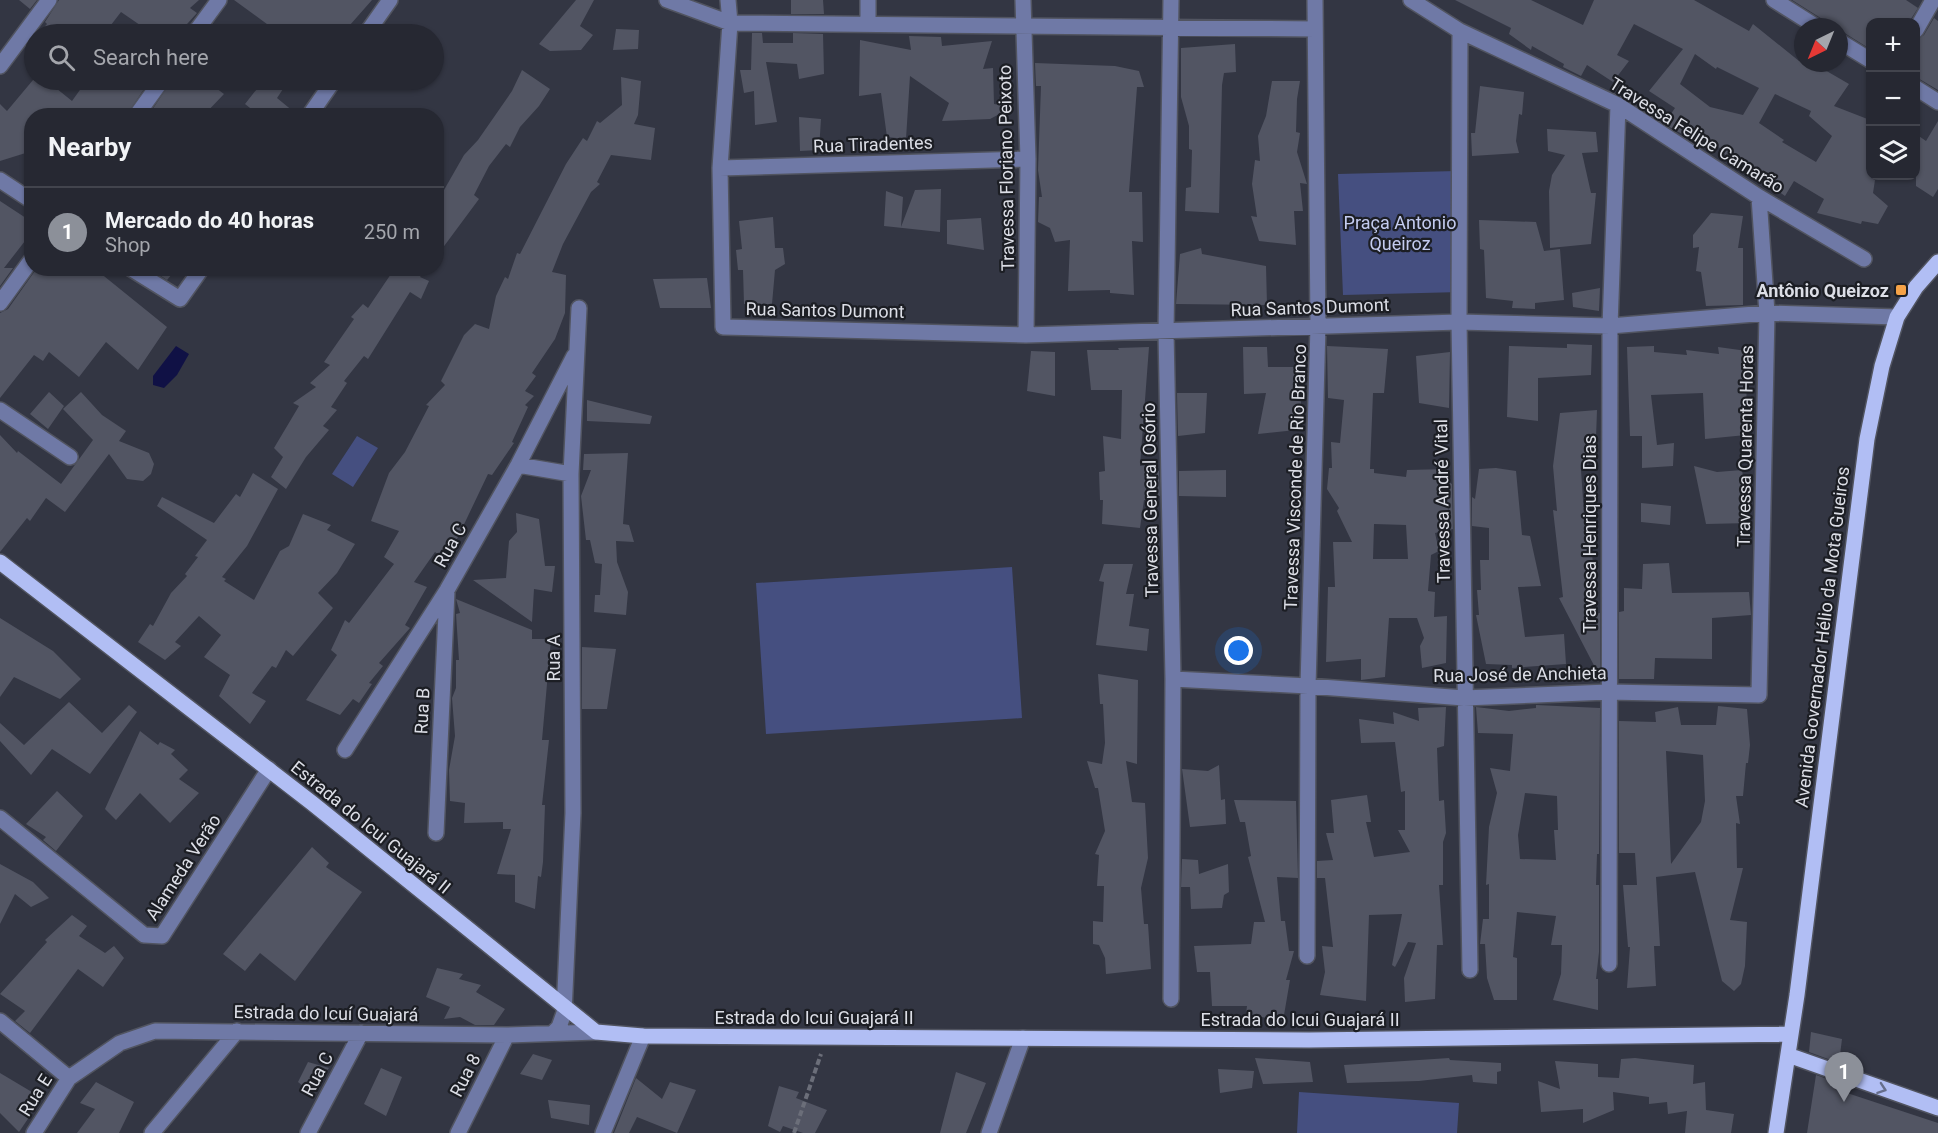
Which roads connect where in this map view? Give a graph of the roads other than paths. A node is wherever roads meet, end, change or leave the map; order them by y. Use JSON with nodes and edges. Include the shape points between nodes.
{"nodes":[{"id":1,"x":49,"y":0,"type":"edge"},
{"id":2,"x":219,"y":0,"type":"edge"},
{"id":3,"x":390,"y":0,"type":"edge"},
{"id":4,"x":667,"y":0,"type":"edge"},
{"id":5,"x":728,"y":0,"type":"edge"},
{"id":6,"x":868,"y":0,"type":"edge"},
{"id":7,"x":1023,"y":0,"type":"edge"},
{"id":8,"x":1171,"y":0,"type":"edge"},
{"id":9,"x":1315,"y":0,"type":"edge"},
{"id":10,"x":1411,"y":0,"type":"edge"},
{"id":11,"x":1774,"y":0,"type":"edge"},
{"id":12,"x":1933,"y":0,"type":"edge"},
{"id":13,"x":1803,"y":18,"type":"edge"},
{"id":14,"x":730,"y":23,"type":"junction"},
{"id":15,"x":1920,"y":23,"type":"edge"},
{"id":16,"x":31,"y":24,"type":"edge"},
{"id":17,"x":201,"y":24,"type":"edge"},
{"id":18,"x":373,"y":24,"type":"edge"},
{"id":19,"x":868,"y":24,"type":"junction"},
{"id":20,"x":1023,"y":25,"type":"junction"},
{"id":21,"x":1171,"y":27,"type":"junction"},
{"id":22,"x":1315,"y":29,"type":"junction"},
{"id":23,"x":1460,"y":31,"type":"junction"},
{"id":24,"x":24,"y":34,"type":"edge"},
{"id":25,"x":1848,"y":46,"type":"edge"},
{"id":26,"x":1866,"y":57,"type":"edge"},
{"id":27,"x":0,"y":66,"type":"edge"},
{"id":28,"x":155,"y":90,"type":"edge"},
{"id":29,"x":327,"y":90,"type":"edge"},
{"id":30,"x":1920,"y":91,"type":"edge"},
{"id":31,"x":1938,"y":102,"type":"edge"},
{"id":32,"x":1618,"y":105,"type":"junction"},
{"id":33,"x":142,"y":108,"type":"edge"},
{"id":34,"x":315,"y":108,"type":"edge"},
{"id":35,"x":1028,"y":159,"type":"junction"},
{"id":36,"x":720,"y":168,"type":"junction"},
{"id":37,"x":0,"y":180,"type":"edge"},
{"id":38,"x":24,"y":196,"type":"edge"},
{"id":39,"x":1759,"y":197,"type":"junction"},
{"id":40,"x":1864,"y":259,"type":"dead end"},
{"id":41,"x":1938,"y":262,"type":"edge"},
{"id":42,"x":24,"y":270,"type":"edge"},
{"id":43,"x":143,"y":276,"type":"edge"},
{"id":44,"x":196,"y":276,"type":"edge"},
{"id":45,"x":0,"y":303,"type":"edge"},
{"id":46,"x":579,"y":308,"type":"dead end"},
{"id":47,"x":1767,"y":313,"type":"junction"},
{"id":48,"x":1897,"y":317,"type":"junction"},
{"id":49,"x":1459,"y":322,"type":"junction"},
{"id":50,"x":1318,"y":326,"type":"junction"},
{"id":51,"x":1610,"y":326,"type":"junction"},
{"id":52,"x":1166,"y":332,"type":"junction"},
{"id":53,"x":1026,"y":335,"type":"junction"},
{"id":54,"x":576,"y":352,"type":"junction"},
{"id":55,"x":0,"y":410,"type":"edge"},
{"id":56,"x":70,"y":457,"type":"dead end"},
{"id":57,"x":518,"y":465,"type":"junction"},
{"id":58,"x":571,"y":474,"type":"junction"},
{"id":59,"x":0,"y":562,"type":"edge"},
{"id":60,"x":447,"y":590,"type":"junction"},
{"id":61,"x":1173,"y":679,"type":"junction"},
{"id":62,"x":1308,"y":686,"type":"junction"},
{"id":63,"x":1608,"y":692,"type":"junction"},
{"id":64,"x":1759,"y":695,"type":"joint"},
{"id":65,"x":1464,"y":698,"type":"junction"},
{"id":66,"x":345,"y":750,"type":"dead end"},
{"id":67,"x":269,"y":769,"type":"junction"},
{"id":68,"x":0,"y":818,"type":"edge"},
{"id":69,"x":436,"y":833,"type":"dead end"},
{"id":70,"x":1307,"y":956,"type":"dead end"},
{"id":71,"x":1609,"y":964,"type":"dead end"},
{"id":72,"x":1470,"y":970,"type":"dead end"},
{"id":73,"x":1171,"y":999,"type":"dead end"},
{"id":74,"x":563,"y":1007,"type":"junction"},
{"id":75,"x":0,"y":1022,"type":"edge"},
{"id":76,"x":237,"y":1031,"type":"junction"},
{"id":77,"x":596,"y":1032,"type":"junction"},
{"id":78,"x":361,"y":1033,"type":"junction"},
{"id":79,"x":553,"y":1033,"type":"junction"},
{"id":80,"x":1791,"y":1034,"type":"junction"},
{"id":81,"x":507,"y":1035,"type":"junction"},
{"id":82,"x":643,"y":1036,"type":"junction"},
{"id":83,"x":1023,"y":1038,"type":"junction"},
{"id":84,"x":1788,"y":1055,"type":"junction"},
{"id":85,"x":69,"y":1078,"type":"junction"},
{"id":86,"x":1938,"y":1108,"type":"edge"},
{"id":87,"x":34,"y":1133,"type":"edge"},
{"id":88,"x":152,"y":1133,"type":"edge"},
{"id":89,"x":308,"y":1133,"type":"edge"},
{"id":90,"x":458,"y":1133,"type":"edge"},
{"id":91,"x":603,"y":1133,"type":"edge"},
{"id":92,"x":989,"y":1133,"type":"edge"},
{"id":93,"x":1776,"y":1133,"type":"edge"}],
"edges":[{"from":1,"to":16,"type":"street"},
{"from":2,"to":17,"type":"street"},
{"from":3,"to":18,"type":"street"},
{"from":4,"to":14,"type":"street"},
{"from":5,"to":14,"type":"street"},
{"from":6,"to":19,"type":"street"},
{"from":7,"to":20,"type":"street","name":"Travessa Floriano Peixoto"},
{"from":8,"to":21,"type":"street","name":"Travessa General Osório"},
{"from":9,"to":22,"type":"street","name":"Travessa Visconde de Rio Branco"},
{"from":10,"to":23,"type":"street","name":"Travessa Felipe Camarão"},
{"from":11,"to":13,"type":"street"},
{"from":12,"to":15,"type":"street"},
{"from":14,"to":19,"type":"street"},
{"from":14,"to":36,"type":"street"},
{"from":19,"to":20,"type":"street"},
{"from":20,"to":21,"type":"street"},
{"from":20,"to":35,"type":"street","name":"Travessa Floriano Peixoto"},
{"from":21,"to":22,"type":"street"},
{"from":21,"to":52,"type":"street","name":"Travessa General Osório"},
{"from":22,"to":50,"type":"street","name":"Travessa Visconde de Rio Branco"},
{"from":23,"to":32,"type":"street","name":"Travessa Felipe Camarão"},
{"from":23,"to":49,"type":"street","name":"Travessa André Vital"},
{"from":24,"to":27,"type":"street"},
{"from":25,"to":26,"type":"street"},
{"from":28,"to":33,"type":"street"},
{"from":29,"to":34,"type":"street"},
{"from":30,"to":31,"type":"street"},
{"from":32,"to":39,"type":"street","name":"Travessa Felipe Camarão"},
{"from":32,"to":51,"type":"street","name":"Travessa Henriques Dias"},
{"from":35,"to":36,"type":"street","name":"Rua Tiradentes"},
{"from":35,"to":53,"type":"street","name":"Travessa Floriano Peixoto"},
{"from":36,"to":53,"type":"street","name":"Rua Santos Dumont","via":[[723,327]]},
{"from":37,"to":38,"type":"street"},
{"from":39,"to":40,"type":"street","name":"Travessa Felipe Camarão"},
{"from":39,"to":47,"type":"street","name":"Travessa Quarenta Horas"},
{"from":41,"to":48,"type":"main road","name":"Avenida Governador Hélio da Mota Gueiros"},
{"from":42,"to":45,"type":"street"},
{"from":43,"to":44,"type":"street","via":[[180,299]]},
{"from":46,"to":54,"type":"street","name":"Rua A"},
{"from":47,"to":48,"type":"street","name":"Rua Santos Dumont"},
{"from":47,"to":51,"type":"street","name":"Rua Santos Dumont"},
{"from":47,"to":64,"type":"street","name":"Travessa Quarenta Horas"},
{"from":48,"to":80,"type":"main road","name":"Avenida Governador Hélio da Mota Gueiros","via":[[1867,439]]},
{"from":49,"to":50,"type":"street","name":"Rua Santos Dumont"},
{"from":49,"to":51,"type":"street","name":"Rua Santos Dumont"},
{"from":49,"to":65,"type":"street","name":"Travessa André Vital"},
{"from":50,"to":52,"type":"street","name":"Rua Santos Dumont"},
{"from":50,"to":62,"type":"street","name":"Travessa Visconde de Rio Branco"},
{"from":51,"to":63,"type":"street","name":"Travessa Henriques Dias"},
{"from":52,"to":53,"type":"street","name":"Rua Santos Dumont"},
{"from":52,"to":61,"type":"street","name":"Travessa General Osório"},
{"from":54,"to":57,"type":"street","name":"Rua C"},
{"from":54,"to":58,"type":"street","name":"Rua A"},
{"from":55,"to":56,"type":"street"},
{"from":57,"to":58,"type":"street"},
{"from":57,"to":60,"type":"street","name":"Rua C"},
{"from":58,"to":74,"type":"street","name":"Rua A","via":[[573,813]]},
{"from":59,"to":67,"type":"main road","name":"Estrada do Icui Guajará II"},
{"from":60,"to":66,"type":"street","name":"Rua C"},
{"from":60,"to":69,"type":"street","name":"Rua B"},
{"from":61,"to":62,"type":"street","name":"Rua José de Anchieta"},
{"from":61,"to":73,"type":"street","name":"Travessa General Osório"},
{"from":62,"to":65,"type":"street","name":"Rua José de Anchieta"},
{"from":62,"to":70,"type":"street","name":"Travessa Visconde de Rio Branco"},
{"from":63,"to":64,"type":"street","name":"Rua José de Anchieta"},
{"from":63,"to":65,"type":"street","name":"Rua José de Anchieta"},
{"from":63,"to":71,"type":"street","name":"Travessa Henriques Dias"},
{"from":65,"to":72,"type":"street","name":"Travessa André Vital"},
{"from":67,"to":68,"type":"street","name":"Alameda Verão","via":[[162,936],[154,938],[144,935]]},
{"from":67,"to":74,"type":"main road","name":"Estrada do Icui Guajará II"},
{"from":74,"to":77,"type":"main road","name":"Estrada do Icui Guajará II"},
{"from":74,"to":79,"type":"street","name":"Rua A","via":[[564,1018]]},
{"from":75,"to":85,"type":"street"},
{"from":76,"to":78,"type":"street","name":"Estrada do Icuí Guajará"},
{"from":76,"to":85,"type":"street","name":"Estrada do Icuí Guajará","via":[[155,1031],[120,1043]]},
{"from":76,"to":88,"type":"street"},
{"from":77,"to":79,"type":"street","name":"Estrada do Icuí Guajará"},
{"from":77,"to":82,"type":"main road","name":"Estrada do Icui Guajará II"},
{"from":78,"to":81,"type":"street","name":"Estrada do Icuí Guajará"},
{"from":78,"to":89,"type":"street","name":"Rua C"},
{"from":79,"to":81,"type":"street","name":"Estrada do Icuí Guajará"},
{"from":80,"to":83,"type":"main road","name":"Estrada do Icui Guajará II","via":[[1309,1040]]},
{"from":80,"to":84,"type":"main road","name":"Avenida Governador Hélio da Mota Gueiros"},
{"from":81,"to":90,"type":"street","name":"Rua 8"},
{"from":82,"to":83,"type":"main road","name":"Estrada do Icui Guajará II"},
{"from":82,"to":91,"type":"street"},
{"from":83,"to":92,"type":"street"},
{"from":84,"to":86,"type":"main road","one_way":true},
{"from":84,"to":93,"type":"main road","name":"Avenida Governador Hélio da Mota Gueiros"},
{"from":85,"to":87,"type":"street","name":"Rua E"}]}
